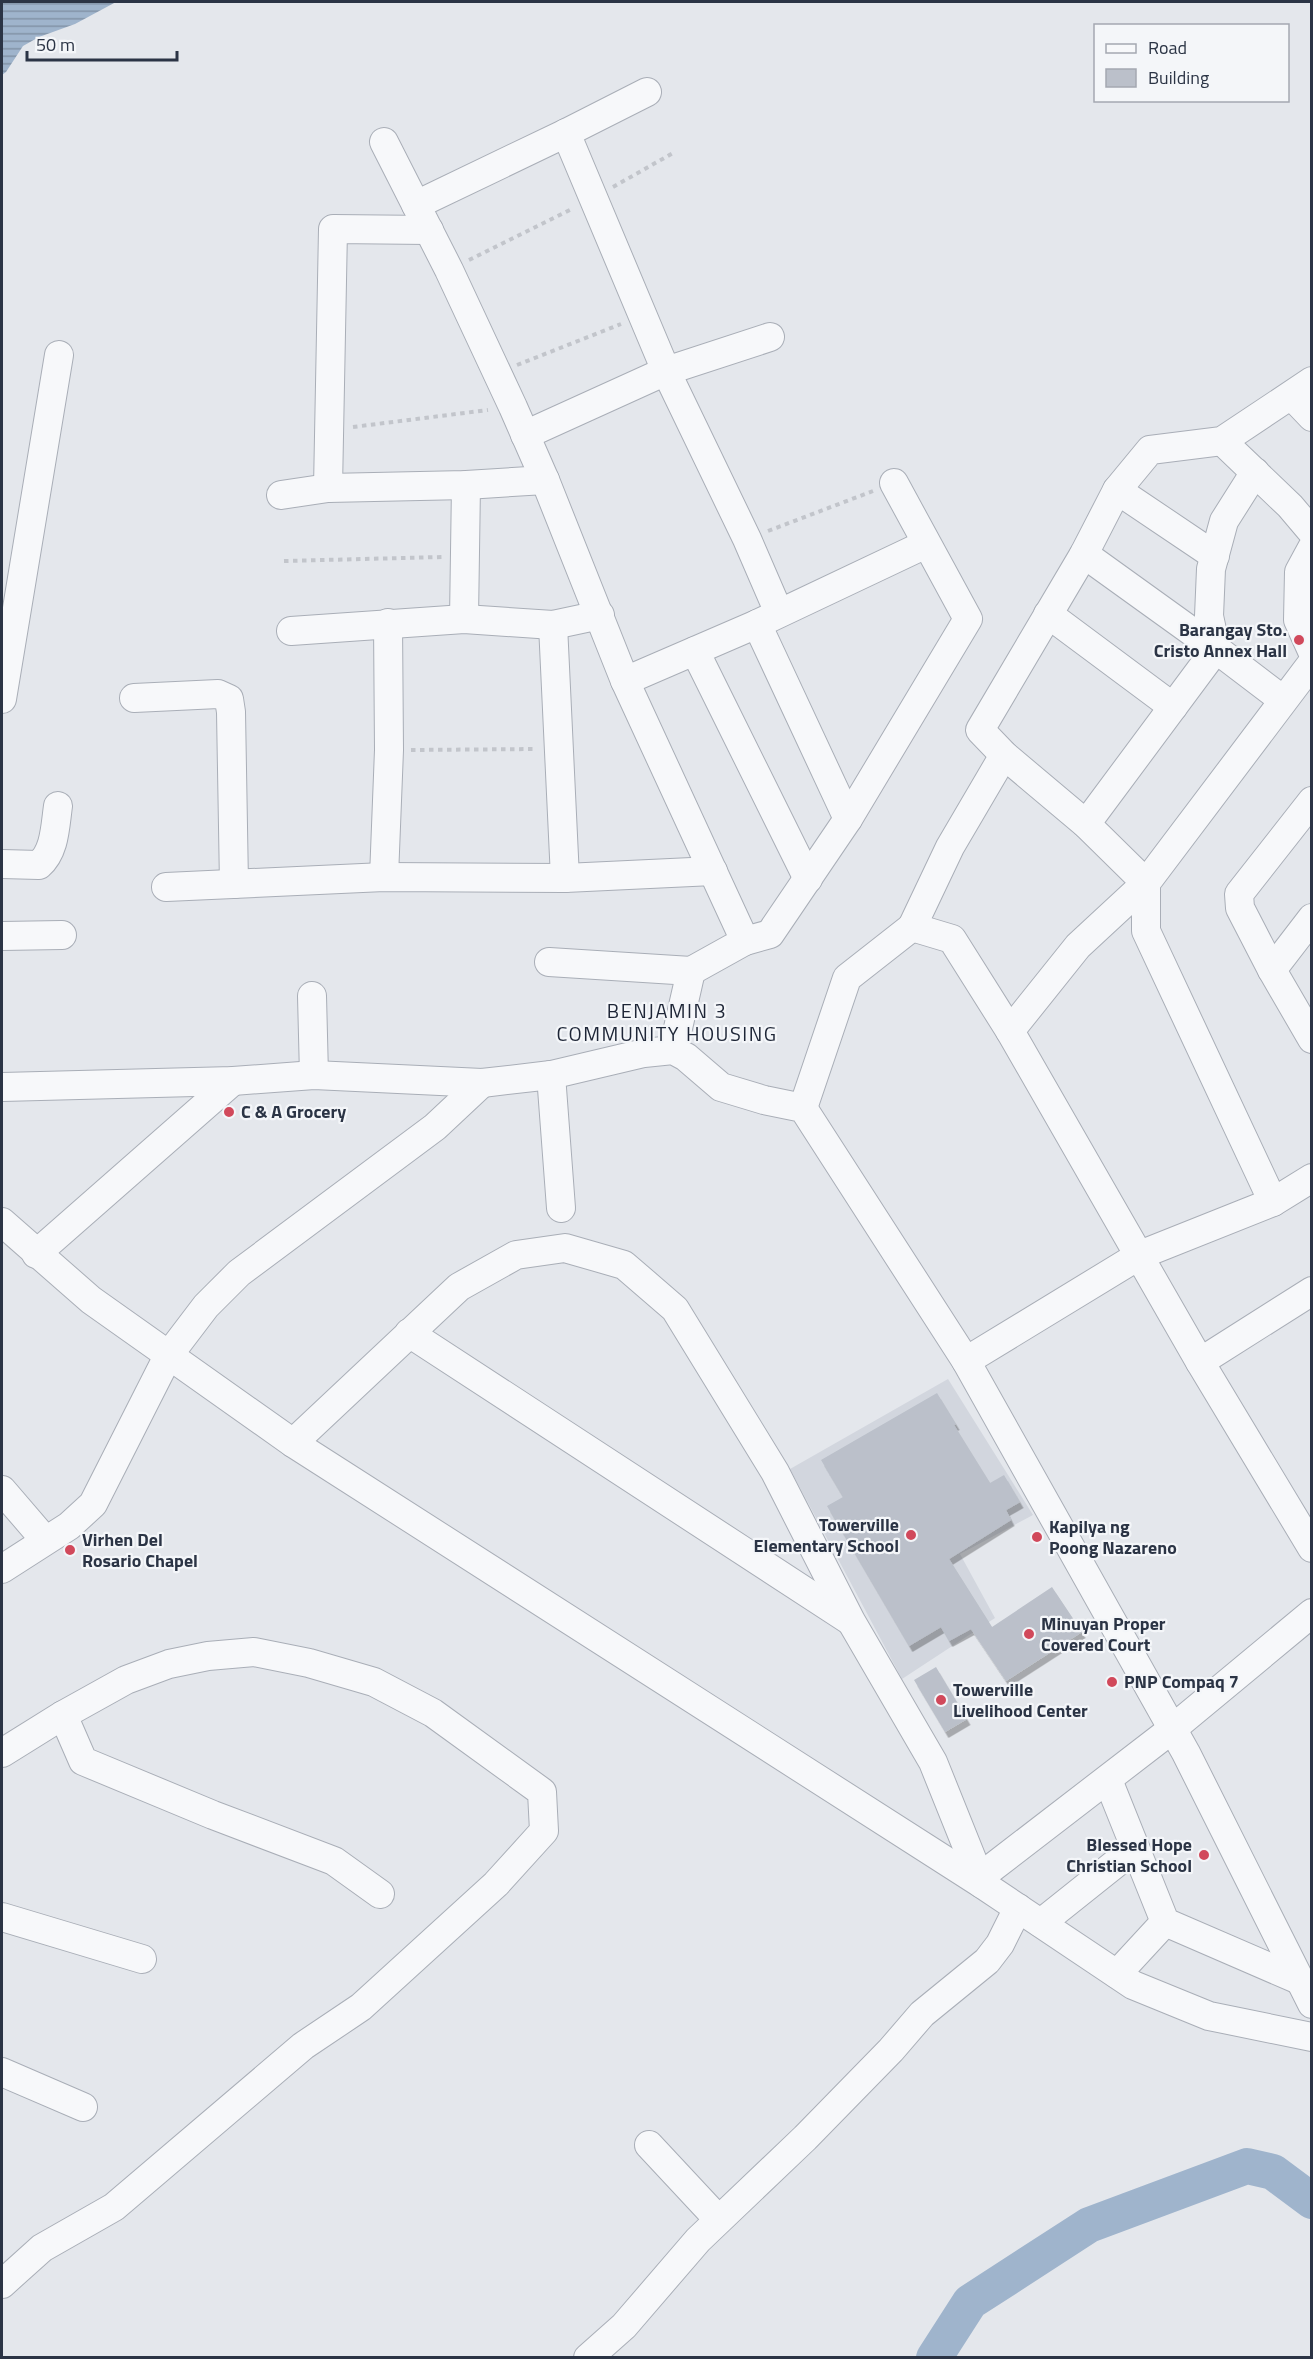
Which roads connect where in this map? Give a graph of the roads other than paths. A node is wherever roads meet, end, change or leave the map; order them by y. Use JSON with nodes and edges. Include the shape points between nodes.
{"nodes":[{"id":1,"x":647,"y":92,"type":"dead end"},
{"id":2,"x":566,"y":133,"type":"junction"},
{"id":3,"x":384,"y":142,"type":"dead end"},
{"id":4,"x":416,"y":205,"type":"junction"},
{"id":5,"x":429,"y":230,"type":"junction"},
{"id":6,"x":770,"y":337,"type":"dead end"},
{"id":7,"x":59,"y":355,"type":"dead end"},
{"id":8,"x":666,"y":371,"type":"junction"},
{"id":9,"x":1302,"y":388,"type":"edge"},
{"id":10,"x":1311,"y":417,"type":"edge"},
{"id":11,"x":525,"y":435,"type":"junction"},
{"id":12,"x":1222,"y":441,"type":"junction"},
{"id":13,"x":1256,"y":472,"type":"junction"},
{"id":14,"x":545,"y":480,"type":"junction"},
{"id":15,"x":894,"y":483,"type":"road end"},
{"id":16,"x":466,"y":485,"type":"junction"},
{"id":17,"x":328,"y":488,"type":"junction"},
{"id":18,"x":1117,"y":490,"type":"junction"},
{"id":19,"x":281,"y":495,"type":"dead end"},
{"id":20,"x":1311,"y":532,"type":"edge"},
{"id":21,"x":926,"y":544,"type":"junction"},
{"id":22,"x":1311,"y":548,"type":"edge"},
{"id":23,"x":1084,"y":554,"type":"junction"},
{"id":24,"x":1215,"y":556,"type":"junction"},
{"id":25,"x":13,"y":567,"type":"edge"},
{"id":26,"x":1048,"y":614,"type":"junction"},
{"id":27,"x":600,"y":615,"type":"junction"},
{"id":28,"x":768,"y":618,"type":"junction"},
{"id":29,"x":464,"y":619,"type":"junction"},
{"id":30,"x":388,"y":623,"type":"junction"},
{"id":31,"x":553,"y":625,"type":"junction"},
{"id":32,"x":291,"y":631,"type":"dead end"},
{"id":33,"x":6,"y":648,"type":"edge"},
{"id":34,"x":1216,"y":650,"type":"junction"},
{"id":35,"x":695,"y":651,"type":"junction"},
{"id":36,"x":1311,"y":651,"type":"edge"},
{"id":37,"x":1311,"y":663,"type":"edge"},
{"id":38,"x":625,"y":681,"type":"junction"},
{"id":39,"x":134,"y":698,"type":"dead end"},
{"id":40,"x":2,"y":699,"type":"edge"},
{"id":41,"x":1283,"y":700,"type":"junction"},
{"id":42,"x":1173,"y":707,"type":"junction"},
{"id":43,"x":1004,"y":755,"type":"junction"},
{"id":44,"x":1311,"y":801,"type":"edge"},
{"id":45,"x":58,"y":807,"type":"dead end"},
{"id":46,"x":848,"y":819,"type":"junction"},
{"id":47,"x":1086,"y":824,"type":"junction"},
{"id":48,"x":2,"y":864,"type":"edge"},
{"id":49,"x":712,"y":871,"type":"junction"},
{"id":50,"x":384,"y":877,"type":"junction"},
{"id":51,"x":565,"y":878,"type":"junction"},
{"id":52,"x":808,"y":879,"type":"junction"},
{"id":53,"x":1146,"y":883,"type":"junction"},
{"id":54,"x":234,"y":884,"type":"junction"},
{"id":55,"x":165,"y":887,"type":"dead end"},
{"id":56,"x":1311,"y":918,"type":"edge"},
{"id":57,"x":912,"y":927,"type":"junction"},
{"id":58,"x":62,"y":935,"type":"dead end"},
{"id":59,"x":2,"y":936,"type":"edge"},
{"id":60,"x":745,"y":941,"type":"junction"},
{"id":61,"x":549,"y":962,"type":"dead end"},
{"id":62,"x":1272,"y":970,"type":"junction"},
{"id":63,"x":691,"y":971,"type":"junction"},
{"id":64,"x":312,"y":996,"type":"dead end"},
{"id":65,"x":1010,"y":1031,"type":"junction"},
{"id":66,"x":1310,"y":1031,"type":"edge"},
{"id":67,"x":673,"y":1050,"type":"junction"},
{"id":68,"x":314,"y":1075,"type":"junction"},
{"id":69,"x":551,"y":1075,"type":"junction"},
{"id":70,"x":233,"y":1081,"type":"junction"},
{"id":71,"x":482,"y":1083,"type":"junction"},
{"id":72,"x":2,"y":1087,"type":"edge"},
{"id":73,"x":803,"y":1108,"type":"junction"},
{"id":74,"x":1311,"y":1178,"type":"edge"},
{"id":75,"x":1273,"y":1202,"type":"junction"},
{"id":76,"x":561,"y":1208,"type":"dead end"},
{"id":77,"x":2,"y":1222,"type":"edge"},
{"id":78,"x":36,"y":1254,"type":"junction"},
{"id":79,"x":1140,"y":1255,"type":"junction"},
{"id":80,"x":1311,"y":1291,"type":"edge"},
{"id":81,"x":409,"y":1332,"type":"junction"},
{"id":82,"x":168,"y":1356,"type":"junction"},
{"id":83,"x":966,"y":1361,"type":"junction"},
{"id":84,"x":1200,"y":1362,"type":"junction"},
{"id":85,"x":293,"y":1443,"type":"junction"},
{"id":86,"x":2,"y":1490,"type":"edge"},
{"id":87,"x":45,"y":1540,"type":"junction"},
{"id":88,"x":1311,"y":1548,"type":"edge"},
{"id":89,"x":2,"y":1569,"type":"edge"},
{"id":90,"x":1311,"y":1613,"type":"edge"},
{"id":91,"x":851,"y":1621,"type":"junction"},
{"id":92,"x":63,"y":1715,"type":"junction"},
{"id":93,"x":1172,"y":1730,"type":"junction"},
{"id":94,"x":2,"y":1753,"type":"edge"},
{"id":95,"x":1107,"y":1780,"type":"junction"},
{"id":96,"x":1135,"y":1848,"type":"junction"},
{"id":97,"x":981,"y":1881,"type":"junction"},
{"id":98,"x":380,"y":1894,"type":"dead end"},
{"id":99,"x":1018,"y":1908,"type":"junction"},
{"id":100,"x":2,"y":1917,"type":"edge"},
{"id":101,"x":1165,"y":1922,"type":"junction"},
{"id":102,"x":1041,"y":1923,"type":"junction"},
{"id":103,"x":142,"y":1959,"type":"dead end"},
{"id":104,"x":1118,"y":1974,"type":"junction"},
{"id":105,"x":1305,"y":1992,"type":"edge"},
{"id":106,"x":1311,"y":2037,"type":"edge"},
{"id":107,"x":2,"y":2072,"type":"edge"},
{"id":108,"x":83,"y":2107,"type":"dead end"},
{"id":109,"x":649,"y":2145,"type":"dead end"},
{"id":110,"x":718,"y":2219,"type":"junction"},
{"id":111,"x":2,"y":2284,"type":"edge"},
{"id":112,"x":588,"y":2358,"type":"edge"}],
"edges":[{"from":1,"to":2,"type":"street"},
{"from":2,"to":4,"type":"street"},
{"from":2,"to":8,"type":"street"},
{"from":3,"to":4,"type":"street"},
{"from":4,"to":5,"type":"street"},
{"from":5,"to":11,"type":"street"},
{"from":5,"to":17,"type":"street","via":[[333,229]]},
{"from":6,"to":8,"type":"street"},
{"from":7,"to":25,"type":"street"},
{"from":8,"to":11,"type":"street"},
{"from":8,"to":28,"type":"street","via":[[747,539]]},
{"from":9,"to":10,"type":"street"},
{"from":9,"to":12,"type":"street"},
{"from":11,"to":14,"type":"street"},
{"from":12,"to":13,"type":"street"},
{"from":12,"to":18,"type":"street","via":[[1150,450]]},
{"from":13,"to":20,"type":"street"},
{"from":13,"to":24,"type":"street","via":[[1224,521]]},
{"from":14,"to":16,"type":"street"},
{"from":14,"to":27,"type":"street"},
{"from":15,"to":21,"type":"street"},
{"from":16,"to":17,"type":"street"},
{"from":16,"to":29,"type":"street"},
{"from":17,"to":19,"type":"street"},
{"from":18,"to":23,"type":"street"},
{"from":18,"to":24,"type":"street"},
{"from":21,"to":28,"type":"street"},
{"from":21,"to":46,"type":"street","via":[[968,619]]},
{"from":22,"to":36,"type":"street","via":[[1299,572],[1298,620]]},
{"from":23,"to":26,"type":"street"},
{"from":23,"to":34,"type":"street"},
{"from":24,"to":34,"type":"street","via":[[1209,616]]},
{"from":25,"to":33,"type":"street"},
{"from":26,"to":42,"type":"street"},
{"from":26,"to":43,"type":"street","via":[[980,730]]},
{"from":27,"to":31,"type":"street"},
{"from":27,"to":38,"type":"street"},
{"from":28,"to":35,"type":"street"},
{"from":28,"to":46,"type":"street"},
{"from":29,"to":30,"type":"street"},
{"from":29,"to":31,"type":"street"},
{"from":30,"to":32,"type":"street"},
{"from":30,"to":50,"type":"street"},
{"from":31,"to":51,"type":"street"},
{"from":33,"to":40,"type":"street"},
{"from":34,"to":41,"type":"street"},
{"from":34,"to":42,"type":"street"},
{"from":35,"to":38,"type":"street"},
{"from":35,"to":52,"type":"street"},
{"from":37,"to":41,"type":"street"},
{"from":38,"to":49,"type":"street"},
{"from":39,"to":54,"type":"street","via":[[218,694],[229,699]]},
{"from":41,"to":53,"type":"street"},
{"from":42,"to":47,"type":"street"},
{"from":43,"to":47,"type":"street"},
{"from":43,"to":57,"type":"street","via":[[950,847]]},
{"from":44,"to":62,"type":"street","via":[[1239,894],[1240,908]]},
{"from":45,"to":48,"type":"street","via":[[46,859],[39,866]]},
{"from":46,"to":52,"type":"street"},
{"from":47,"to":53,"type":"street"},
{"from":49,"to":51,"type":"street"},
{"from":49,"to":60,"type":"street"},
{"from":50,"to":51,"type":"street"},
{"from":50,"to":54,"type":"street"},
{"from":52,"to":60,"type":"street","via":[[770,934]]},
{"from":53,"to":65,"type":"street","via":[[1078,946]]},
{"from":53,"to":75,"type":"street","via":[[1146,931]]},
{"from":54,"to":55,"type":"street"},
{"from":56,"to":62,"type":"street"},
{"from":57,"to":65,"type":"street","via":[[952,939]]},
{"from":57,"to":73,"type":"street","via":[[847,978]]},
{"from":58,"to":59,"type":"street"},
{"from":60,"to":63,"type":"street"},
{"from":61,"to":63,"type":"street"},
{"from":62,"to":66,"type":"street"},
{"from":63,"to":67,"type":"street"},
{"from":64,"to":68,"type":"street"},
{"from":65,"to":79,"type":"street"},
{"from":67,"to":69,"type":"street"},
{"from":67,"to":73,"type":"street","via":[[721,1087]]},
{"from":68,"to":70,"type":"street"},
{"from":68,"to":71,"type":"street"},
{"from":69,"to":71,"type":"street"},
{"from":69,"to":76,"type":"street"},
{"from":70,"to":72,"type":"street"},
{"from":70,"to":78,"type":"street"},
{"from":71,"to":82,"type":"street","via":[[435,1127],[239,1274],[206,1306]]},
{"from":73,"to":83,"type":"street"},
{"from":74,"to":75,"type":"street"},
{"from":75,"to":79,"type":"street"},
{"from":77,"to":78,"type":"street"},
{"from":78,"to":82,"type":"street"},
{"from":79,"to":83,"type":"street"},
{"from":79,"to":84,"type":"street"},
{"from":80,"to":84,"type":"street"},
{"from":81,"to":85,"type":"street"},
{"from":81,"to":91,"type":"street"},
{"from":81,"to":91,"type":"street","via":[[459,1287],[516,1255],[565,1248],[624,1265],[675,1309],[775,1472]]},
{"from":82,"to":85,"type":"street"},
{"from":82,"to":87,"type":"street","via":[[93,1504],[69,1526]]},
{"from":83,"to":93,"type":"street"},
{"from":84,"to":88,"type":"street"},
{"from":85,"to":97,"type":"street"},
{"from":86,"to":87,"type":"street"},
{"from":87,"to":89,"type":"street"},
{"from":90,"to":93,"type":"street"},
{"from":91,"to":97,"type":"street","via":[[933,1762]]},
{"from":92,"to":94,"type":"street"},
{"from":92,"to":98,"type":"street","via":[[83,1761],[334,1861]]},
{"from":92,"to":111,"type":"street","via":[[126,1680],[179,1662],[254,1652],[309,1663],[374,1682],[433,1713],[542,1792],[544,1831],[496,1884],[361,2007],[303,2046],[114,2207],[42,2248]]},
{"from":93,"to":95,"type":"street"},
{"from":93,"to":105,"type":"street"},
{"from":95,"to":96,"type":"street"},
{"from":95,"to":97,"type":"street"},
{"from":96,"to":101,"type":"street"},
{"from":96,"to":102,"type":"street"},
{"from":97,"to":99,"type":"street"},
{"from":99,"to":102,"type":"street"},
{"from":99,"to":110,"type":"street","via":[[987,1961],[922,2014],[805,2138]]},
{"from":100,"to":103,"type":"street"},
{"from":101,"to":104,"type":"street"},
{"from":101,"to":105,"type":"street"},
{"from":102,"to":104,"type":"street"},
{"from":104,"to":106,"type":"street","via":[[1133,1985],[1209,2016]]},
{"from":107,"to":108,"type":"street"},
{"from":109,"to":110,"type":"street"},
{"from":110,"to":112,"type":"street","via":[[624,2326]]}]}
